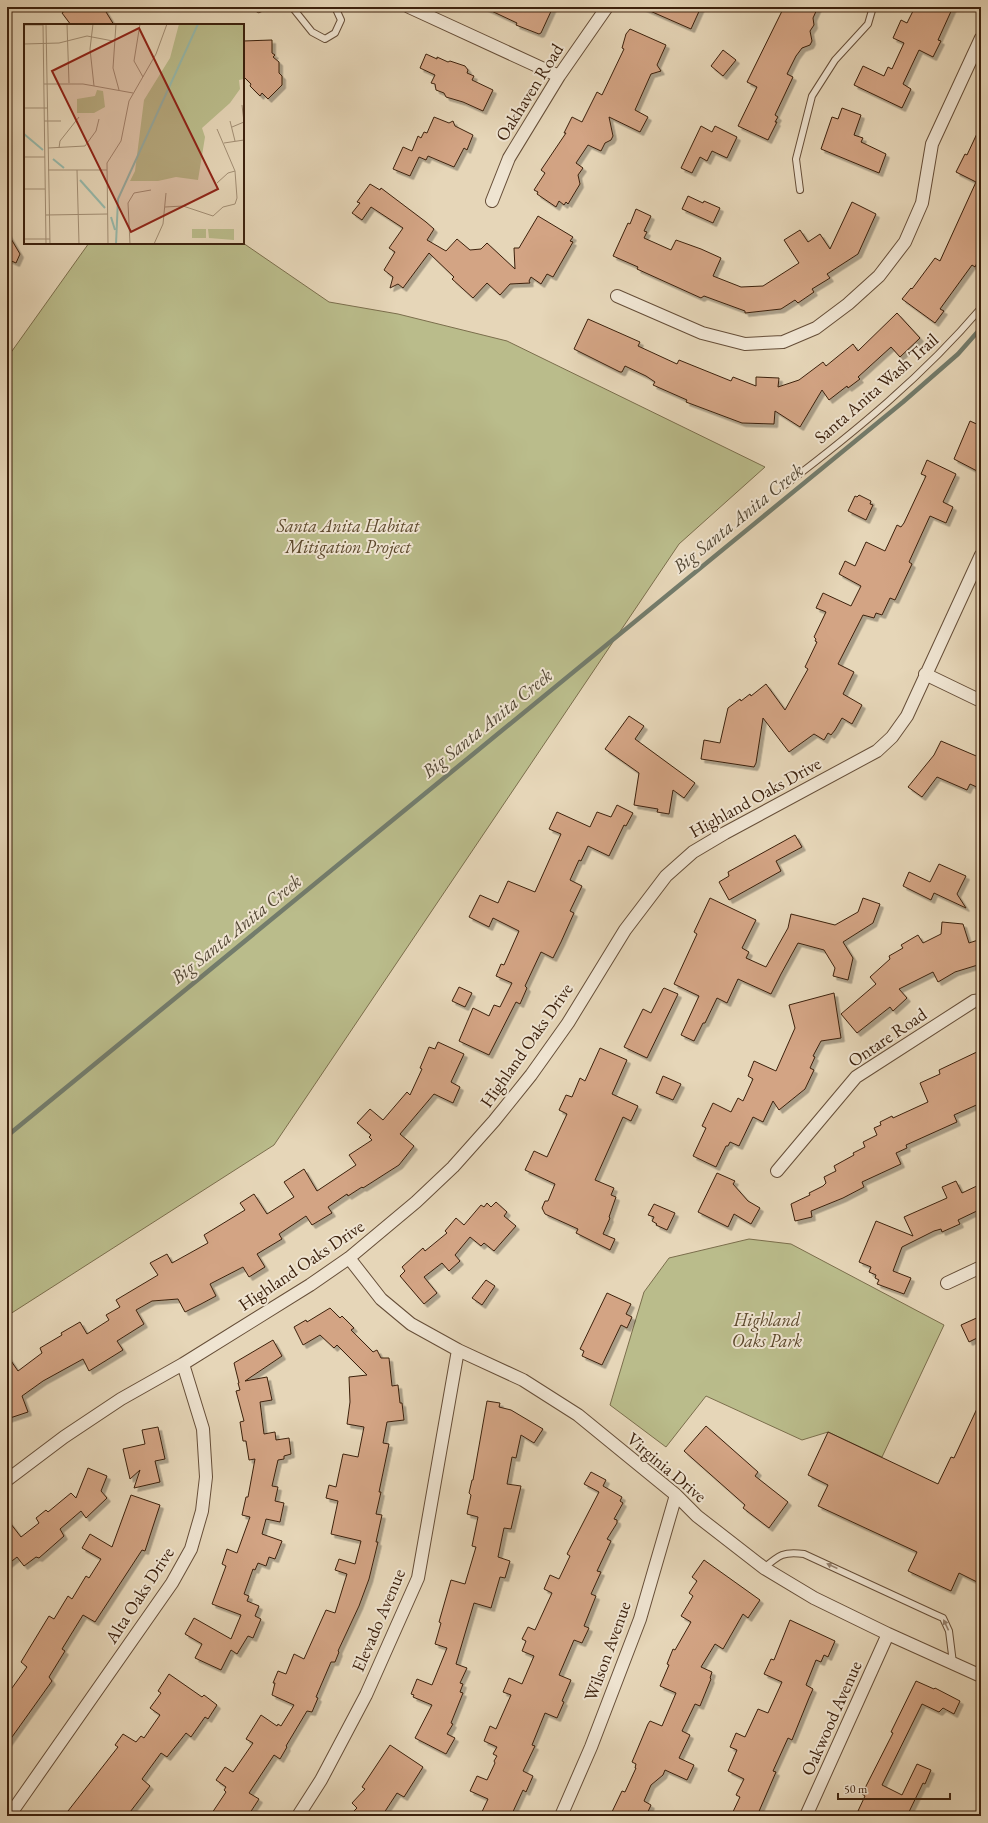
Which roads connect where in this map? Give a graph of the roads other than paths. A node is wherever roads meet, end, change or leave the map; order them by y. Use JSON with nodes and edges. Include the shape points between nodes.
{"nodes":[{"id":1,"x":292,"y":7,"type":"edge"},
{"id":2,"x":335,"y":7,"type":"edge"},
{"id":3,"x":409,"y":7,"type":"edge"},
{"id":4,"x":607,"y":7,"type":"edge"},
{"id":5,"x":873,"y":7,"type":"edge"},
{"id":6,"x":981,"y":38,"type":"edge"},
{"id":7,"x":559,"y":76,"type":"junction"},
{"id":8,"x":800,"y":190,"type":"dead end"},
{"id":9,"x":492,"y":201,"type":"dead end"},
{"id":10,"x":617,"y":296,"type":"dead end"},
{"id":11,"x":981,"y":308,"type":"edge"},
{"id":12,"x":785,"y":485,"type":"dead end"},
{"id":13,"x":981,"y":555,"type":"edge"},
{"id":14,"x":925,"y":674,"type":"junction"},
{"id":15,"x":981,"y":701,"type":"edge"},
{"id":16,"x":981,"y":1000,"type":"edge"},
{"id":17,"x":777,"y":1171,"type":"dead end"},
{"id":18,"x":349,"y":1258,"type":"junction"},
{"id":19,"x":981,"y":1266,"type":"edge"},
{"id":20,"x":947,"y":1283,"type":"dead end"},
{"id":21,"x":458,"y":1350,"type":"junction"},
{"id":22,"x":183,"y":1364,"type":"junction"},
{"id":23,"x":7,"y":1480,"type":"edge"},
{"id":24,"x":676,"y":1495,"type":"junction"},
{"id":25,"x":764,"y":1568,"type":"junction"},
{"id":26,"x":888,"y":1634,"type":"junction"},
{"id":27,"x":953,"y":1663,"type":"junction"},
{"id":28,"x":981,"y":1676,"type":"edge"},
{"id":29,"x":9,"y":1816,"type":"edge"},
{"id":30,"x":298,"y":1816,"type":"edge"},
{"id":31,"x":561,"y":1816,"type":"edge"},
{"id":32,"x":806,"y":1816,"type":"edge"}],
"edges":[{"from":1,"to":2,"type":"lane","via":[[312,32],[325,39],[335,33],[341,20]]},
{"from":3,"to":7,"type":"street"},
{"from":4,"to":7,"type":"street","name":"Oakhaven Road"},
{"from":5,"to":8,"type":"lane","via":[[868,24],[835,60],[812,96],[796,159]]},
{"from":6,"to":10,"type":"street","via":[[932,144],[922,203],[905,242],[879,276],[816,328],[783,342],[745,344],[702,333]]},
{"from":7,"to":9,"type":"street","name":"Oakhaven Road","via":[[509,158]]},
{"from":11,"to":12,"type":"lane","name":"Santa Anita Wash Trail","via":[[930,363],[821,458]]},
{"from":13,"to":14,"type":"street","name":"Highland Oaks Drive"},
{"from":14,"to":15,"type":"street"},
{"from":14,"to":18,"type":"street","name":"Highland Oaks Drive","via":[[900,726],[877,751],[725,833],[693,852],[666,876],[625,930],[568,1023],[494,1121],[453,1167],[416,1202]]},
{"from":16,"to":17,"type":"street","name":"Ontare Road","via":[[974,1001],[856,1077]]},
{"from":18,"to":21,"type":"street","name":"Virginia Drive","via":[[381,1299],[411,1324]]},
{"from":18,"to":22,"type":"street","name":"Highland Oaks Drive"},
{"from":19,"to":20,"type":"street"},
{"from":21,"to":24,"type":"street","name":"Virginia Drive","via":[[523,1380],[578,1416]]},
{"from":21,"to":30,"type":"street","name":"Elevado Avenue","via":[[418,1578],[366,1695],[321,1780]]},
{"from":22,"to":23,"type":"street","name":"Highland Oaks Drive","via":[[120,1399]]},
{"from":22,"to":29,"type":"street","name":"Alta Oaks Drive","via":[[203,1429],[206,1477],[202,1511],[191,1549],[172,1583]]},
{"from":24,"to":25,"type":"street","name":"Virginia Drive","via":[[697,1516]]},
{"from":24,"to":31,"type":"street","name":"Wilson Avenue","via":[[640,1619],[591,1747]]},
{"from":25,"to":26,"type":"street","name":"Virginia Drive","via":[[814,1598]]},
{"from":27,"to":25,"type":"lane","one_way":true,"via":[[949,1631],[943,1618],[804,1554],[790,1552],[776,1557]]},
{"from":26,"to":27,"type":"street","name":"Virginia Drive"},
{"from":26,"to":32,"type":"street","name":"Oakwood Avenue"},
{"from":27,"to":28,"type":"street","name":"Virginia Drive"}]}
